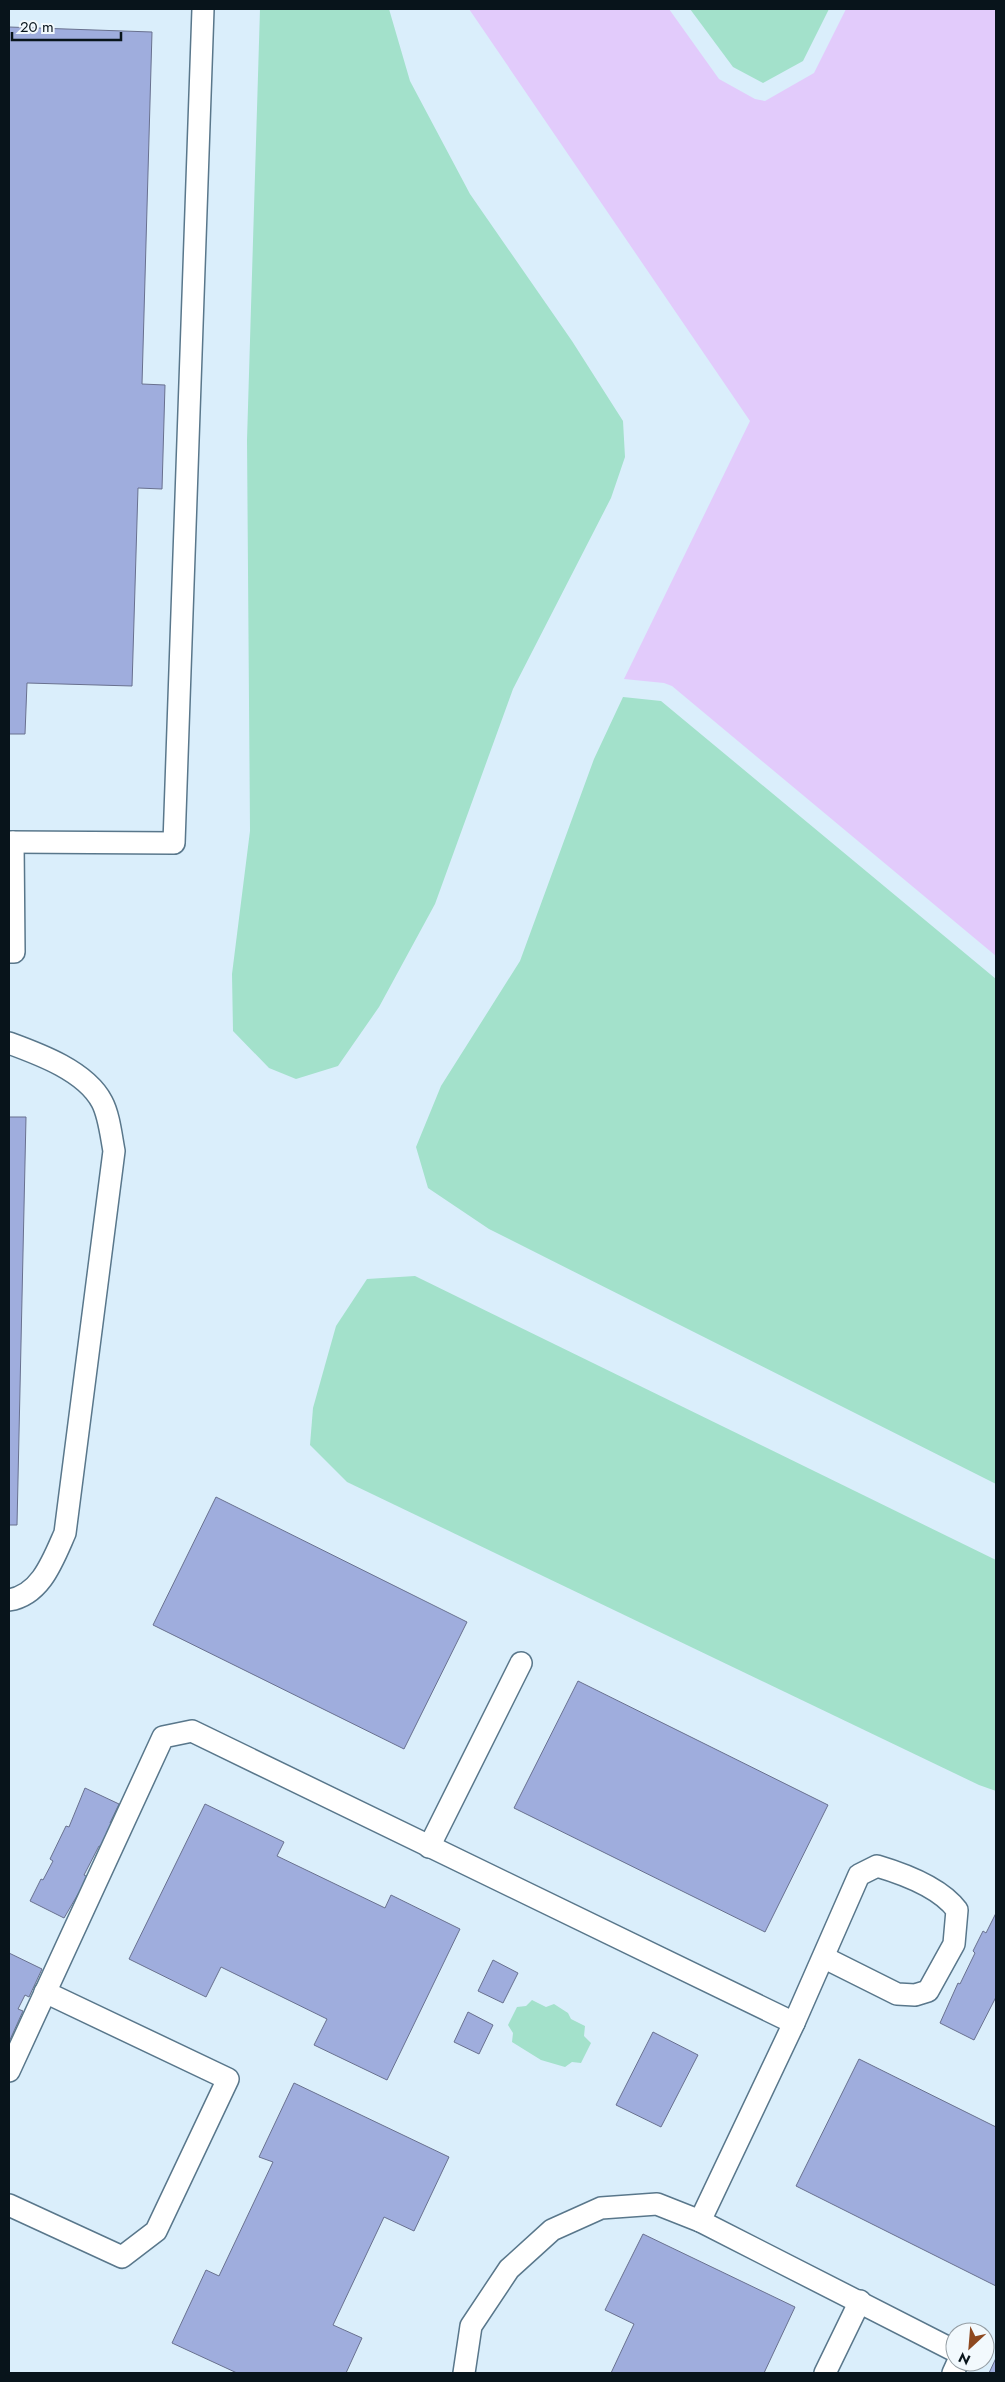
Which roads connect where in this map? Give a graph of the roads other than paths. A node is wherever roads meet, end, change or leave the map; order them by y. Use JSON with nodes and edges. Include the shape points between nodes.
{"nodes":[{"id":1,"x":203,"y":9,"type":"edge"},
{"id":2,"x":11,"y":842,"type":"edge"},
{"id":3,"x":9,"y":952,"type":"edge"},
{"id":4,"x":9,"y":1043,"type":"edge"},
{"id":5,"x":9,"y":1600,"type":"edge"},
{"id":6,"x":521,"y":1663,"type":"dead end"},
{"id":7,"x":429,"y":1847,"type":"junction"},
{"id":8,"x":823,"y":1956,"type":"junction"},
{"id":9,"x":45,"y":1992,"type":"junction"},
{"id":10,"x":794,"y":2023,"type":"junction"},
{"id":11,"x":9,"y":2071,"type":"edge"},
{"id":12,"x":9,"y":2205,"type":"edge"},
{"id":13,"x":700,"y":2221,"type":"junction"},
{"id":14,"x":860,"y":2301,"type":"junction"},
{"id":15,"x":945,"y":2346,"type":"edge"},
{"id":16,"x":464,"y":2373,"type":"edge"},
{"id":17,"x":825,"y":2373,"type":"edge"}],
"edges":[{"from":1,"to":2,"type":"lane","via":[[174,843]]},
{"from":2,"to":3,"type":"lane","via":[[14,952]]},
{"from":4,"to":5,"type":"lane","via":[[78,1074],[102,1101],[114,1151],[65,1533],[46,1576],[18,1599]]},
{"from":6,"to":7,"type":"lane"},
{"from":7,"to":9,"type":"lane","via":[[192,1731],[163,1737]]},
{"from":7,"to":10,"type":"lane"},
{"from":8,"to":8,"type":"lane","via":[[859,1875],[877,1866],[899,1872],[948,1898],[957,1910],[954,1944],[928,1991],[915,1995],[897,1994]]},
{"from":8,"to":10,"type":"lane"},
{"from":9,"to":11,"type":"lane"},
{"from":9,"to":12,"type":"lane","via":[[228,2079],[156,2231],[122,2257]]},
{"from":10,"to":13,"type":"lane"},
{"from":13,"to":14,"type":"lane"},
{"from":13,"to":16,"type":"lane","via":[[657,2204],[601,2208],[552,2230],[509,2269],[472,2326]]},
{"from":14,"to":15,"type":"lane"},
{"from":14,"to":17,"type":"lane"}]}
